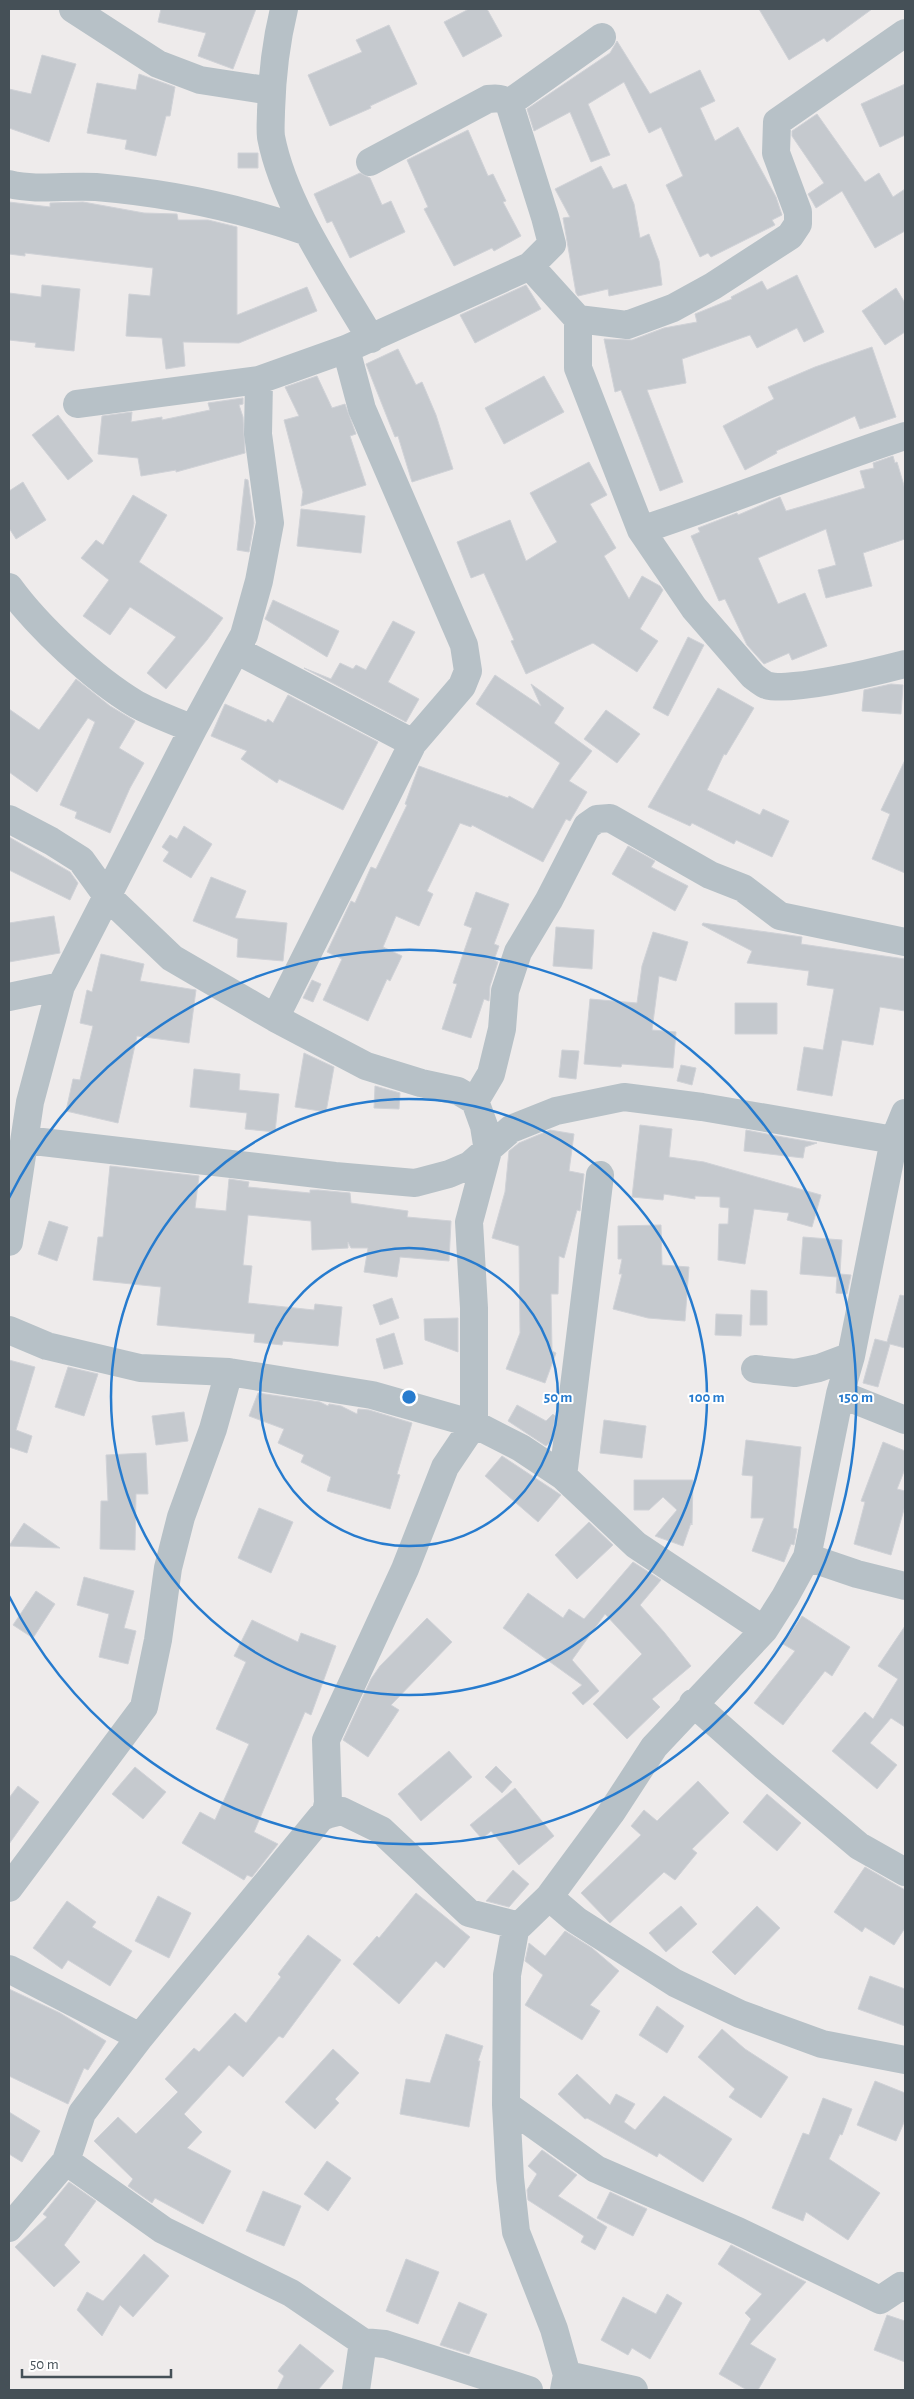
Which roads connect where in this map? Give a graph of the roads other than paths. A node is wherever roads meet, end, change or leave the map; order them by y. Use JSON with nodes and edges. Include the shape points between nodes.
{"nodes":[{"id":1,"x":73,"y":9,"type":"edge"},
{"id":2,"x":284,"y":9,"type":"edge"},
{"id":3,"x":905,"y":32,"type":"edge"},
{"id":4,"x":602,"y":37,"type":"dead end"},
{"id":5,"x":272,"y":91,"type":"junction"},
{"id":6,"x":509,"y":104,"type":"junction"},
{"id":7,"x":370,"y":162,"type":"dead end"},
{"id":8,"x":9,"y":184,"type":"edge"},
{"id":9,"x":308,"y":232,"type":"junction"},
{"id":10,"x":530,"y":266,"type":"junction"},
{"id":11,"x":578,"y":319,"type":"junction"},
{"id":12,"x":371,"y":338,"type":"junction"},
{"id":13,"x":346,"y":349,"type":"junction"},
{"id":14,"x":259,"y":380,"type":"junction"},
{"id":15,"x":77,"y":404,"type":"dead end"},
{"id":16,"x":905,"y":436,"type":"edge"},
{"id":17,"x":641,"y":530,"type":"junction"},
{"id":18,"x":9,"y":587,"type":"edge"},
{"id":19,"x":236,"y":650,"type":"junction"},
{"id":20,"x":905,"y":664,"type":"edge"},
{"id":21,"x":193,"y":729,"type":"junction"},
{"id":22,"x":413,"y":743,"type":"junction"},
{"id":23,"x":9,"y":819,"type":"edge"},
{"id":24,"x":107,"y":896,"type":"junction"},
{"id":25,"x":905,"y":942,"type":"edge"},
{"id":26,"x":61,"y":986,"type":"junction"},
{"id":27,"x":9,"y":997,"type":"edge"},
{"id":28,"x":275,"y":1018,"type":"junction"},
{"id":29,"x":475,"y":1101,"type":"junction"},
{"id":30,"x":905,"y":1113,"type":"edge"},
{"id":31,"x":25,"y":1140,"type":"junction"},
{"id":32,"x":894,"y":1140,"type":"junction"},
{"id":33,"x":488,"y":1151,"type":"junction"},
{"id":34,"x":600,"y":1175,"type":"dead end"},
{"id":35,"x":9,"y":1242,"type":"edge"},
{"id":36,"x":9,"y":1330,"type":"edge"},
{"id":37,"x":851,"y":1356,"type":"junction"},
{"id":38,"x":755,"y":1369,"type":"dead end"},
{"id":39,"x":229,"y":1372,"type":"junction"},
{"id":40,"x":840,"y":1394,"type":"junction"},
{"id":41,"x":905,"y":1420,"type":"edge"},
{"id":42,"x":474,"y":1424,"type":"junction"},
{"id":43,"x":563,"y":1476,"type":"junction"},
{"id":44,"x":807,"y":1557,"type":"junction"},
{"id":45,"x":905,"y":1586,"type":"edge"},
{"id":46,"x":764,"y":1630,"type":"junction"},
{"id":47,"x":693,"y":1703,"type":"junction"},
{"id":48,"x":324,"y":1816,"type":"junction"},
{"id":49,"x":905,"y":1872,"type":"edge"},
{"id":50,"x":9,"y":1888,"type":"edge"},
{"id":51,"x":549,"y":1896,"type":"junction"},
{"id":52,"x":516,"y":1925,"type":"junction"},
{"id":53,"x":9,"y":1969,"type":"edge"},
{"id":54,"x":140,"y":2037,"type":"junction"},
{"id":55,"x":905,"y":2060,"type":"edge"},
{"id":56,"x":506,"y":2105,"type":"junction"},
{"id":57,"x":66,"y":2161,"type":"junction"},
{"id":58,"x":9,"y":2228,"type":"edge"},
{"id":59,"x":905,"y":2288,"type":"edge"},
{"id":60,"x":363,"y":2342,"type":"junction"},
{"id":61,"x":565,"y":2382,"type":"edge"},
{"id":62,"x":356,"y":2390,"type":"edge"},
{"id":63,"x":529,"y":2390,"type":"edge"},
{"id":64,"x":634,"y":2390,"type":"edge"}],
"edges":[{"from":1,"to":5,"type":"street","via":[[158,64],[200,80]]},
{"from":2,"to":5,"type":"street"},
{"from":3,"to":11,"type":"street","via":[[777,122],[776,153],[798,212],[798,224],[790,236],[713,286],[672,308],[627,325]]},
{"from":4,"to":6,"type":"street"},
{"from":5,"to":9,"type":"street","via":[[271,136],[286,183]]},
{"from":6,"to":7,"type":"street","via":[[498,98],[488,99]]},
{"from":6,"to":10,"type":"street","via":[[552,244]]},
{"from":8,"to":9,"type":"street","via":[[21,187],[95,187],[184,199],[266,217]]},
{"from":9,"to":12,"type":"street"},
{"from":10,"to":11,"type":"street"},
{"from":10,"to":12,"type":"street"},
{"from":11,"to":17,"type":"street","via":[[578,368]]},
{"from":12,"to":13,"type":"street"},
{"from":13,"to":14,"type":"street"},
{"from":13,"to":22,"type":"street","via":[[362,409],[464,644],[467,658],[468,671],[462,686]]},
{"from":14,"to":15,"type":"street"},
{"from":14,"to":19,"type":"street","via":[[258,434],[270,522],[259,581],[244,635]]},
{"from":16,"to":17,"type":"street"},
{"from":17,"to":20,"type":"street","via":[[694,608],[753,676],[765,685],[783,687],[868,674]]},
{"from":18,"to":21,"type":"street","via":[[22,606],[80,662],[137,704]]},
{"from":19,"to":21,"type":"street"},
{"from":19,"to":22,"type":"street"},
{"from":21,"to":24,"type":"street"},
{"from":22,"to":28,"type":"street"},
{"from":23,"to":24,"type":"street","via":[[81,860]]},
{"from":24,"to":26,"type":"street"},
{"from":24,"to":28,"type":"street","via":[[172,958]]},
{"from":25,"to":29,"type":"street","via":[[780,916],[743,888],[710,874],[610,818],[597,819],[587,826],[518,952],[505,991],[502,1029],[491,1074]]},
{"from":26,"to":27,"type":"street"},
{"from":26,"to":31,"type":"street","via":[[30,1102]]},
{"from":28,"to":29,"type":"street","via":[[366,1066],[458,1091]]},
{"from":29,"to":33,"type":"street"},
{"from":30,"to":32,"type":"street"},
{"from":31,"to":33,"type":"street","via":[[415,1183],[470,1165]]},
{"from":31,"to":35,"type":"street"},
{"from":32,"to":33,"type":"street","via":[[624,1097],[556,1110],[511,1129]]},
{"from":32,"to":37,"type":"street"},
{"from":33,"to":42,"type":"street","via":[[469,1222],[474,1308]]},
{"from":34,"to":43,"type":"street"},
{"from":36,"to":39,"type":"street","via":[[47,1346],[140,1368]]},
{"from":37,"to":38,"type":"street","via":[[819,1368],[795,1372]]},
{"from":37,"to":40,"type":"street"},
{"from":39,"to":42,"type":"street","via":[[372,1395]]},
{"from":39,"to":50,"type":"street","via":[[181,1517],[168,1568],[144,1707]]},
{"from":40,"to":41,"type":"street"},
{"from":40,"to":44,"type":"street"},
{"from":42,"to":43,"type":"street","via":[[522,1448]]},
{"from":42,"to":48,"type":"street","via":[[444,1467],[405,1570],[326,1740],[328,1804]]},
{"from":43,"to":46,"type":"street","via":[[636,1545]]},
{"from":44,"to":45,"type":"street"},
{"from":44,"to":46,"type":"street"},
{"from":46,"to":47,"type":"street"},
{"from":47,"to":49,"type":"street","via":[[859,1846]]},
{"from":47,"to":51,"type":"street","via":[[654,1747],[611,1813]]},
{"from":48,"to":52,"type":"street","via":[[342,1811],[381,1830],[469,1913]]},
{"from":48,"to":54,"type":"street"},
{"from":51,"to":52,"type":"street"},
{"from":51,"to":55,"type":"street","via":[[576,1920],[675,1983],[740,2014],[822,2044]]},
{"from":52,"to":56,"type":"street","via":[[507,1975]]},
{"from":53,"to":54,"type":"street"},
{"from":54,"to":57,"type":"street","via":[[82,2113]]},
{"from":56,"to":59,"type":"street","via":[[596,2169],[738,2231],[880,2300],[901,2286]]},
{"from":56,"to":61,"type":"street","via":[[516,2232],[554,2329]]},
{"from":57,"to":58,"type":"street"},
{"from":57,"to":60,"type":"street","via":[[163,2230],[291,2293]]},
{"from":60,"to":62,"type":"street"},
{"from":60,"to":63,"type":"street","via":[[385,2344]]},
{"from":61,"to":64,"type":"street"}]}
